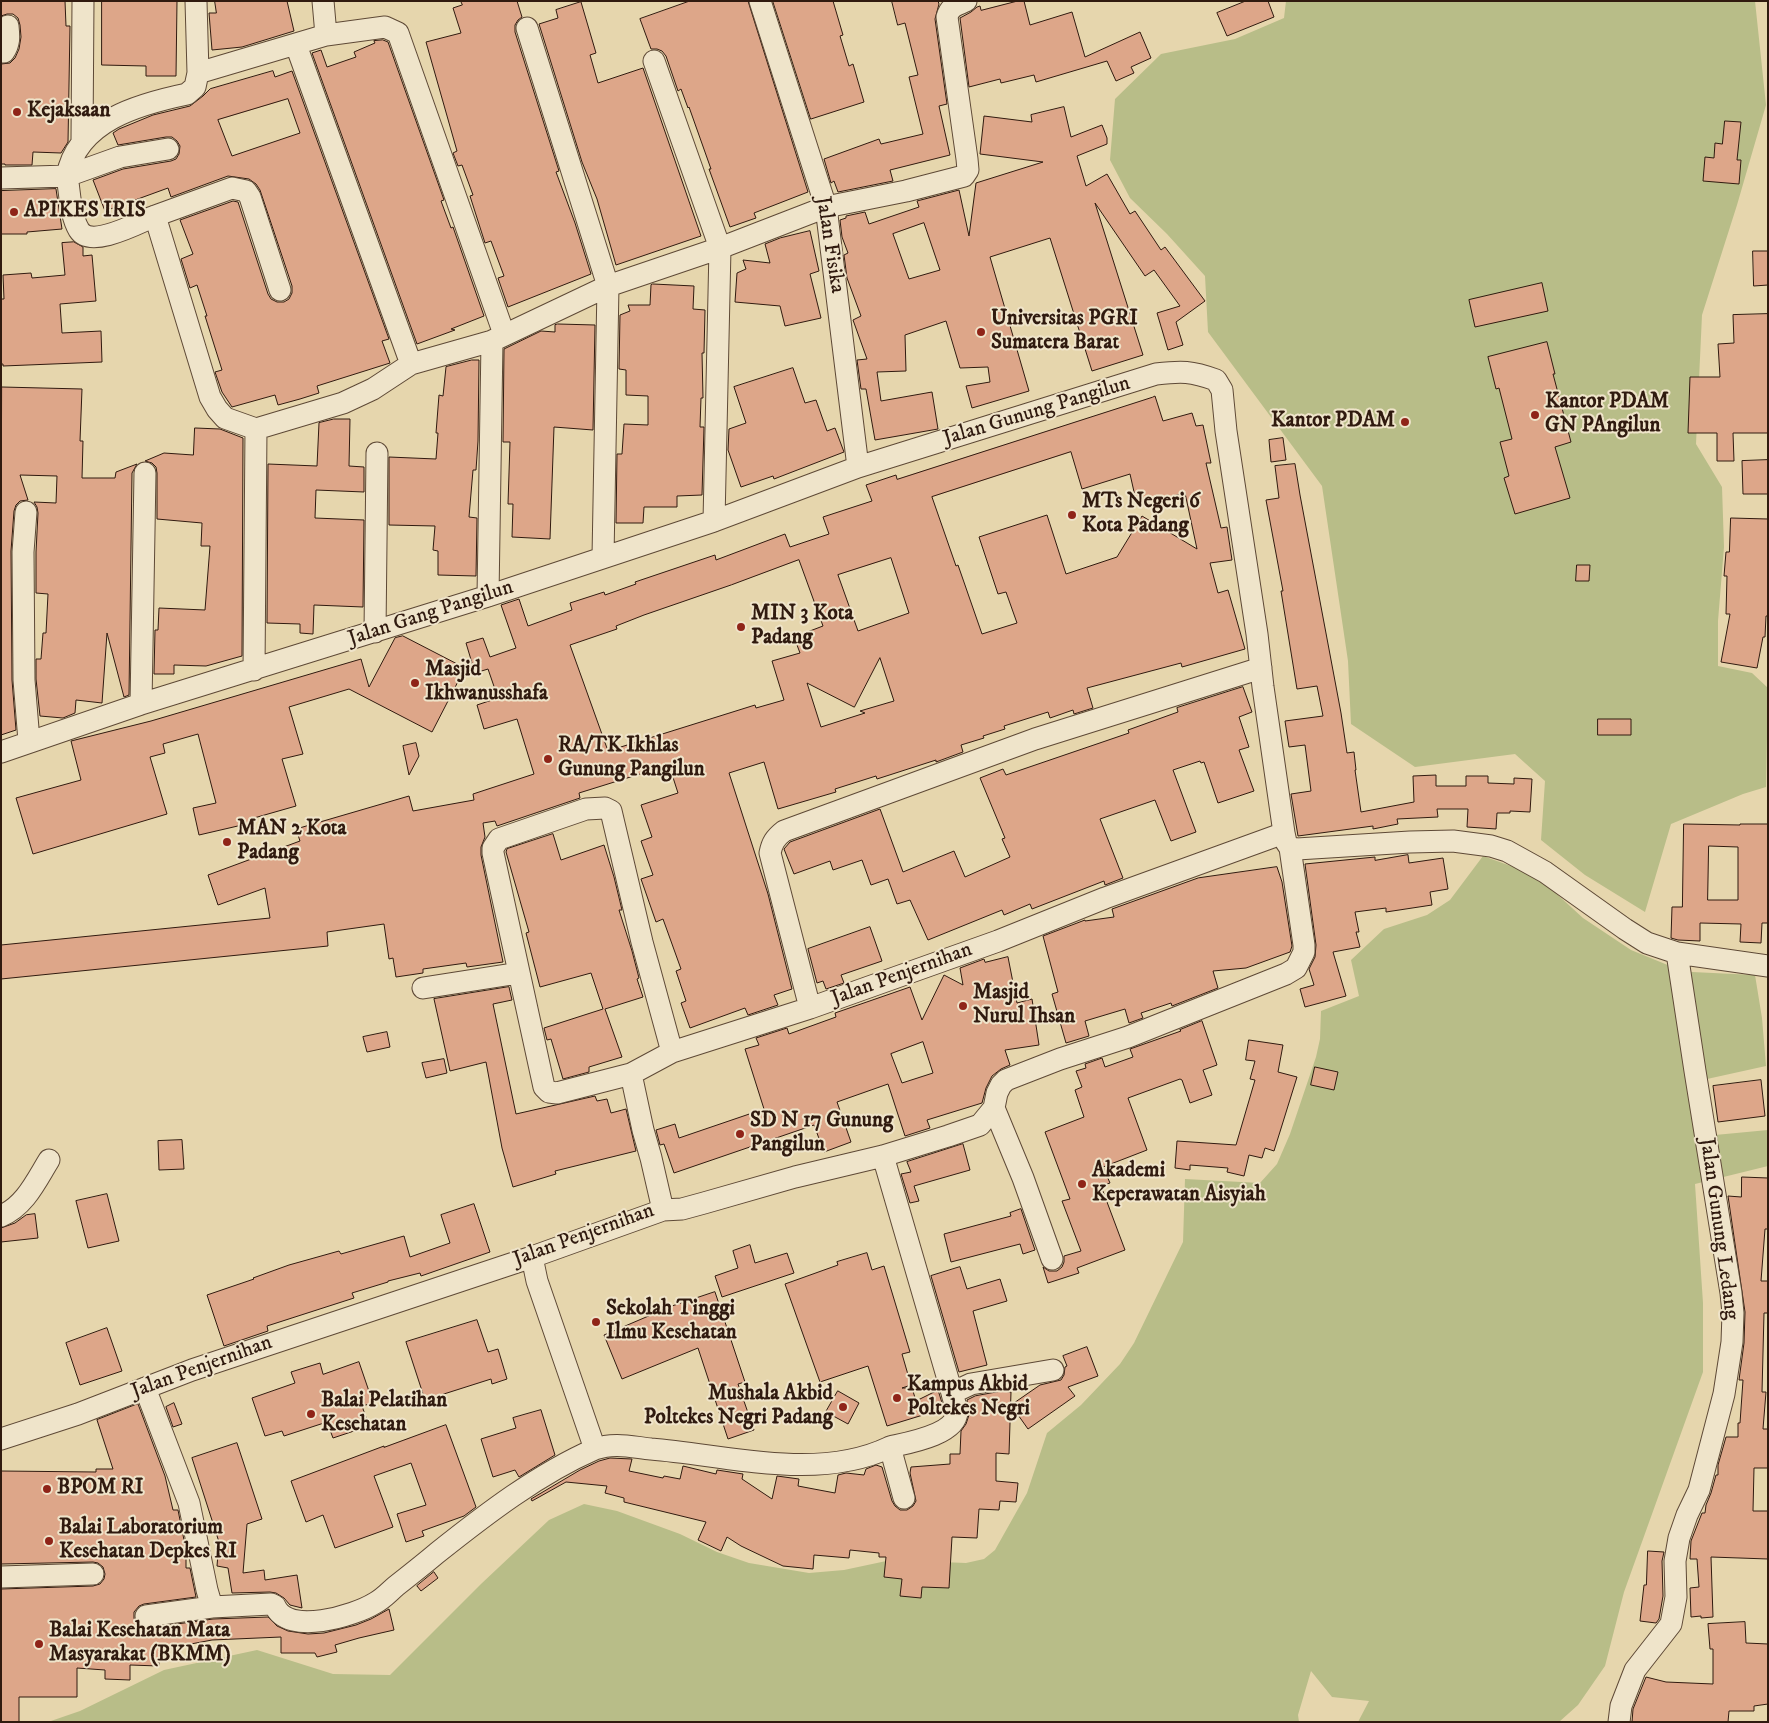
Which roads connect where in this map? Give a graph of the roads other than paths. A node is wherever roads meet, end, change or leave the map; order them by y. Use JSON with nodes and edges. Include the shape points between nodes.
{"nodes":[{"id":1,"x":83,"y":1,"type":"edge"},
{"id":2,"x":196,"y":1,"type":"edge"},
{"id":3,"x":323,"y":1,"type":"edge"},
{"id":4,"x":760,"y":1,"type":"edge"},
{"id":5,"x":954,"y":4,"type":"edge"},
{"id":6,"x":8,"y":26,"type":"dead end"},
{"id":7,"x":527,"y":28,"type":"dead end"},
{"id":8,"x":326,"y":35,"type":"junction"},
{"id":9,"x":296,"y":45,"type":"junction"},
{"id":10,"x":1,"y":52,"type":"edge"},
{"id":11,"x":654,"y":61,"type":"dead end"},
{"id":12,"x":198,"y":73,"type":"junction"},
{"id":13,"x":82,"y":140,"type":"junction"},
{"id":14,"x":168,"y":149,"type":"dead end"},
{"id":15,"x":67,"y":176,"type":"junction"},
{"id":16,"x":1,"y":178,"type":"edge"},
{"id":17,"x":826,"y":206,"type":"junction"},
{"id":18,"x":155,"y":216,"type":"junction"},
{"id":19,"x":720,"y":248,"type":"junction"},
{"id":20,"x":608,"y":286,"type":"junction"},
{"id":21,"x":280,"y":290,"type":"dead end"},
{"id":22,"x":498,"y":337,"type":"junction"},
{"id":23,"x":412,"y":364,"type":"junction"},
{"id":24,"x":256,"y":429,"type":"junction"},
{"id":25,"x":377,"y":453,"type":"dead end"},
{"id":26,"x":858,"y":468,"type":"junction"},
{"id":27,"x":145,"y":473,"type":"dead end"},
{"id":28,"x":26,"y":512,"type":"dead end"},
{"id":29,"x":714,"y":521,"type":"junction"},
{"id":30,"x":603,"y":557,"type":"junction"},
{"id":31,"x":488,"y":596,"type":"junction"},
{"id":32,"x":375,"y":632,"type":"junction"},
{"id":33,"x":1261,"y":668,"type":"junction"},
{"id":34,"x":254,"y":670,"type":"junction"},
{"id":35,"x":141,"y":704,"type":"junction"},
{"id":36,"x":29,"y":741,"type":"junction"},
{"id":37,"x":1,"y":752,"type":"edge"},
{"id":38,"x":1287,"y":840,"type":"junction"},
{"id":39,"x":1678,"y":954,"type":"junction"},
{"id":40,"x":1768,"y":966,"type":"edge"},
{"id":41,"x":519,"y":972,"type":"junction"},
{"id":42,"x":423,"y":988,"type":"dead end"},
{"id":43,"x":810,"y":1008,"type":"junction"},
{"id":44,"x":672,"y":1052,"type":"junction"},
{"id":45,"x":631,"y":1074,"type":"junction"},
{"id":46,"x":994,"y":1108,"type":"junction"},
{"id":47,"x":883,"y":1156,"type":"junction"},
{"id":48,"x":49,"y":1160,"type":"dead end"},
{"id":49,"x":663,"y":1210,"type":"junction"},
{"id":50,"x":1,"y":1216,"type":"edge"},
{"id":51,"x":532,"y":1257,"type":"junction"},
{"id":52,"x":1052,"y":1259,"type":"dead end"},
{"id":53,"x":1053,"y":1370,"type":"dead end"},
{"id":54,"x":145,"y":1388,"type":"junction"},
{"id":55,"x":952,"y":1393,"type":"junction"},
{"id":56,"x":1,"y":1439,"type":"edge"},
{"id":57,"x":890,"y":1447,"type":"junction"},
{"id":58,"x":595,"y":1449,"type":"junction"},
{"id":59,"x":904,"y":1498,"type":"dead end"},
{"id":60,"x":93,"y":1574,"type":"dead end"},
{"id":61,"x":1,"y":1578,"type":"edge"},
{"id":62,"x":212,"y":1607,"type":"junction"},
{"id":63,"x":146,"y":1616,"type":"dead end"},
{"id":64,"x":1619,"y":1722,"type":"edge"}],
"edges":[{"from":1,"to":13,"type":"street"},
{"from":2,"to":12,"type":"street"},
{"from":3,"to":8,"type":"street"},
{"from":4,"to":17,"type":"street","name":"Jalan Fisika"},
{"from":5,"to":17,"type":"street","via":[[947,17],[967,174],[906,191]]},
{"from":6,"to":10,"type":"street","via":[[8,46]]},
{"from":7,"to":20,"type":"street"},
{"from":8,"to":9,"type":"street"},
{"from":8,"to":22,"type":"street","via":[[385,27],[398,33]]},
{"from":9,"to":12,"type":"street"},
{"from":9,"to":23,"type":"street"},
{"from":11,"to":19,"type":"street"},
{"from":12,"to":13,"type":"street","via":[[195,87],[187,94],[118,115]]},
{"from":13,"to":15,"type":"street","via":[[70,162]]},
{"from":14,"to":15,"type":"street","via":[[120,158]]},
{"from":15,"to":16,"type":"street"},
{"from":15,"to":18,"type":"street","via":[[75,220],[83,234],[99,237],[112,234]]},
{"from":17,"to":19,"type":"street"},
{"from":17,"to":26,"type":"street","name":"Jalan Fisika"},
{"from":18,"to":21,"type":"street","via":[[232,188],[246,191]]},
{"from":18,"to":24,"type":"street","via":[[210,397],[225,418]]},
{"from":19,"to":20,"type":"street"},
{"from":19,"to":29,"type":"street"},
{"from":20,"to":22,"type":"street"},
{"from":20,"to":30,"type":"street"},
{"from":22,"to":23,"type":"street"},
{"from":22,"to":31,"type":"street"},
{"from":23,"to":24,"type":"street","via":[[358,397]]},
{"from":24,"to":34,"type":"street"},
{"from":25,"to":32,"type":"street"},
{"from":26,"to":29,"type":"street","name":"Jalan Gang Pangilun"},
{"from":26,"to":33,"type":"street","name":"Jalan Gunung Pangilun","via":[[1156,374],[1181,371],[1216,380],[1222,390]]},
{"from":27,"to":35,"type":"street"},
{"from":28,"to":36,"type":"street","via":[[23,552],[24,680]]},
{"from":29,"to":30,"type":"street","name":"Jalan Gang Pangilun"},
{"from":30,"to":31,"type":"street","name":"Jalan Gang Pangilun"},
{"from":31,"to":32,"type":"street","name":"Jalan Gang Pangilun"},
{"from":32,"to":34,"type":"street","name":"Jalan Gang Pangilun"},
{"from":33,"to":38,"type":"street"},
{"from":33,"to":43,"type":"street","via":[[1035,739],[784,831],[776,837],[770,854]]},
{"from":34,"to":35,"type":"street","name":"Jalan Gang Pangilun"},
{"from":35,"to":36,"type":"street","name":"Jalan Gang Pangilun"},
{"from":36,"to":37,"type":"street","name":"Jalan Gang Pangilun"},
{"from":38,"to":39,"type":"street","via":[[1297,849],[1436,842],[1491,846],[1545,872],[1647,943]]},
{"from":38,"to":43,"type":"street","name":"Jalan Penjernihan","via":[[1105,898],[998,941]]},
{"from":38,"to":46,"type":"street","via":[[1304,945],[1296,968],[1252,989],[1128,1037],[1006,1080],[997,1092]]},
{"from":39,"to":40,"type":"street"},
{"from":39,"to":64,"type":"street","name":"Jalan Gunung Ledang","via":[[1731,1293],[1732,1342],[1724,1394],[1699,1490],[1679,1538],[1671,1624],[1635,1670],[1621,1706]]},
{"from":41,"to":42,"type":"street"},
{"from":41,"to":44,"type":"street","via":[[493,848],[499,840],[515,833],[586,809],[606,808],[611,811],[614,821]]},
{"from":41,"to":45,"type":"street","via":[[544,1087],[549,1092],[557,1093]]},
{"from":43,"to":44,"type":"street","name":"Jalan Penjernihan"},
{"from":44,"to":45,"type":"street","name":"Jalan Penjernihan"},
{"from":45,"to":49,"type":"street","name":"Jalan Penjernihan"},
{"from":46,"to":47,"type":"street","via":[[980,1125]]},
{"from":46,"to":52,"type":"street"},
{"from":47,"to":49,"type":"street","via":[[682,1209]]},
{"from":47,"to":55,"type":"street"},
{"from":48,"to":50,"type":"street","via":[[21,1203]]},
{"from":49,"to":51,"type":"street","name":"Jalan Penjernihan"},
{"from":51,"to":54,"type":"street","name":"Jalan Penjernihan"},
{"from":51,"to":58,"type":"street","via":[[537,1281]]},
{"from":53,"to":55,"type":"street","via":[[971,1384]]},
{"from":54,"to":56,"type":"street","name":"Jalan Penjernihan"},
{"from":54,"to":62,"type":"street","via":[[189,1503]]},
{"from":55,"to":57,"type":"street","via":[[957,1412],[948,1428]]},
{"from":57,"to":58,"type":"street","via":[[874,1454],[816,1464],[754,1463],[618,1445]]},
{"from":57,"to":59,"type":"street"},
{"from":58,"to":62,"type":"street","via":[[570,1460],[470,1527],[376,1603],[332,1620],[313,1621],[289,1619],[271,1604]]},
{"from":60,"to":61,"type":"street"},
{"from":62,"to":63,"type":"street"}]}
